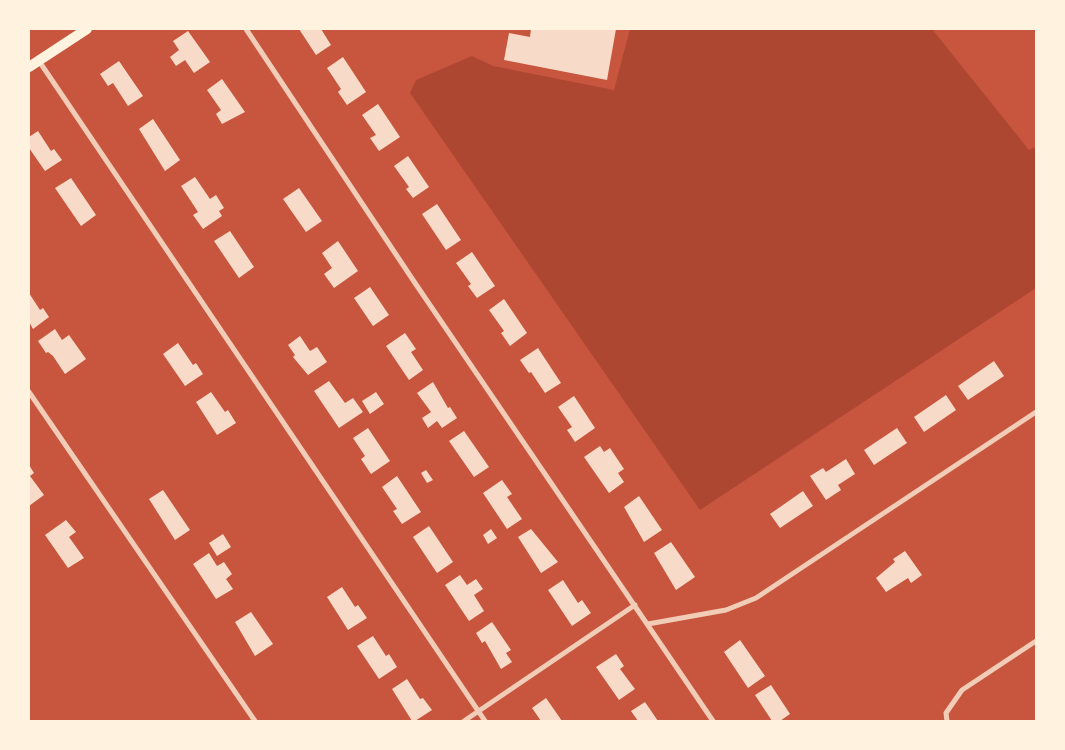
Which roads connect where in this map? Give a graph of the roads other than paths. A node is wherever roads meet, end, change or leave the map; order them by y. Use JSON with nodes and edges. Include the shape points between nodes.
{"nodes":[{"id":1,"x":87,"y":29,"type":"edge"},
{"id":2,"x":246,"y":29,"type":"edge"},
{"id":3,"x":39,"y":61,"type":"junction"},
{"id":4,"x":29,"y":67,"type":"edge"},
{"id":5,"x":29,"y":392,"type":"edge"},
{"id":6,"x":1036,"y":412,"type":"edge"},
{"id":7,"x":635,"y":606,"type":"junction"},
{"id":8,"x":648,"y":624,"type":"junction"},
{"id":9,"x":1036,"y":641,"type":"edge"},
{"id":10,"x":478,"y":711,"type":"junction"},
{"id":11,"x":254,"y":721,"type":"edge"},
{"id":12,"x":464,"y":721,"type":"edge"},
{"id":13,"x":485,"y":721,"type":"edge"},
{"id":14,"x":713,"y":721,"type":"edge"},
{"id":15,"x":947,"y":721,"type":"edge"}],
"edges":[{"from":1,"to":3,"type":"main road"},
{"from":2,"to":7,"type":"street"},
{"from":3,"to":4,"type":"main road"},
{"from":3,"to":10,"type":"street"},
{"from":5,"to":11,"type":"street"},
{"from":6,"to":8,"type":"street","via":[[756,598],[726,610]]},
{"from":7,"to":8,"type":"street"},
{"from":7,"to":10,"type":"street"},
{"from":8,"to":14,"type":"street"},
{"from":9,"to":15,"type":"street","via":[[962,690],[946,713]]},
{"from":10,"to":12,"type":"street"},
{"from":10,"to":13,"type":"street"}]}
